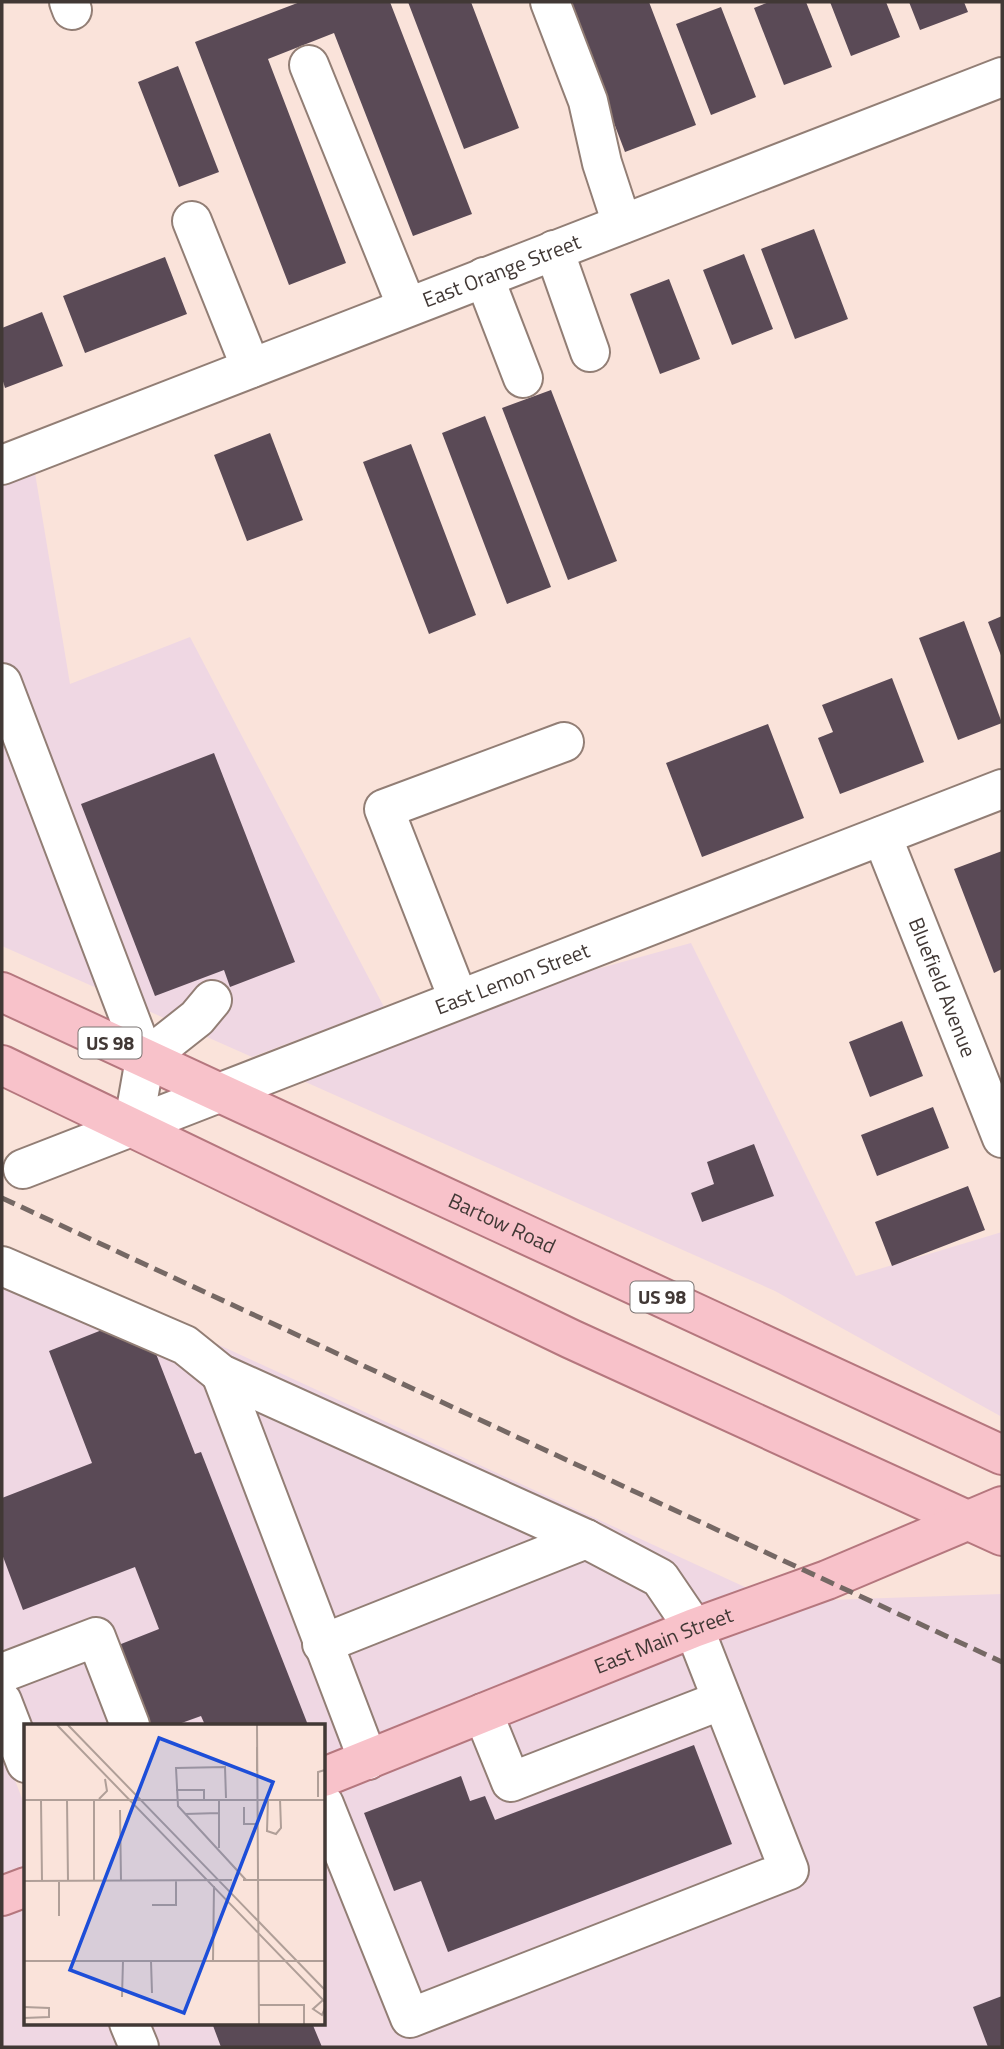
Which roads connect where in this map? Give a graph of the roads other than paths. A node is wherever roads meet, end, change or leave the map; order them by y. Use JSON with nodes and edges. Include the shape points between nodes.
{"nodes":[{"id":1,"x":550,"y":2,"type":"edge"},
{"id":2,"x":309,"y":65,"type":"dead end"},
{"id":3,"x":1002,"y":77,"type":"edge"},
{"id":4,"x":192,"y":221,"type":"dead end"},
{"id":5,"x":622,"y":224,"type":"junction"},
{"id":6,"x":554,"y":250,"type":"junction"},
{"id":7,"x":484,"y":277,"type":"junction"},
{"id":8,"x":407,"y":307,"type":"junction"},
{"id":9,"x":590,"y":352,"type":"dead end"},
{"id":10,"x":251,"y":368,"type":"junction"},
{"id":11,"x":523,"y":378,"type":"dead end"},
{"id":12,"x":2,"y":465,"type":"edge"},
{"id":13,"x":2,"y":683,"type":"edge"},
{"id":14,"x":564,"y":742,"type":"dead end"},
{"id":15,"x":1002,"y":789,"type":"edge"},
{"id":16,"x":882,"y":836,"type":"junction"},
{"id":17,"x":2,"y":992,"type":"edge"},
{"id":18,"x":458,"y":998,"type":"junction"},
{"id":19,"x":212,"y":1000,"type":"dead end"},
{"id":20,"x":145,"y":1059,"type":"junction"},
{"id":21,"x":2,"y":1065,"type":"edge"},
{"id":22,"x":218,"y":1092,"type":"junction"},
{"id":23,"x":133,"y":1127,"type":"junction"},
{"id":24,"x":1002,"y":1138,"type":"edge"},
{"id":25,"x":23,"y":1169,"type":"dead end"},
{"id":26,"x":2,"y":1266,"type":"edge"},
{"id":27,"x":221,"y":1374,"type":"junction"},
{"id":28,"x":1002,"y":1455,"type":"edge"},
{"id":29,"x":985,"y":1513,"type":"edge"},
{"id":30,"x":1002,"y":1536,"type":"edge"},
{"id":31,"x":586,"y":1539,"type":"junction"},
{"id":32,"x":694,"y":1628,"type":"junction"},
{"id":33,"x":322,"y":1644,"type":"junction"},
{"id":34,"x":2,"y":1673,"type":"edge"},
{"id":35,"x":722,"y":1700,"type":"junction"},
{"id":36,"x":2,"y":1701,"type":"edge"},
{"id":37,"x":483,"y":1713,"type":"junction"},
{"id":38,"x":130,"y":1724,"type":"edge"},
{"id":39,"x":24,"y":1758,"type":"edge"},
{"id":40,"x":368,"y":1760,"type":"junction"},
{"id":41,"x":326,"y":1776,"type":"edge"},
{"id":42,"x":326,"y":1809,"type":"edge"},
{"id":43,"x":24,"y":1888,"type":"edge"},
{"id":44,"x":2,"y":1896,"type":"edge"},
{"id":45,"x":129,"y":2024,"type":"edge"},
{"id":46,"x":139,"y":2047,"type":"edge"}],
"edges":[{"from":1,"to":5,"type":"street","via":[[588,101]]},
{"from":2,"to":8,"type":"street"},
{"from":3,"to":5,"type":"street","name":"East Orange Street"},
{"from":4,"to":10,"type":"street"},
{"from":5,"to":6,"type":"street","name":"East Orange Street"},
{"from":6,"to":7,"type":"street","name":"East Orange Street"},
{"from":6,"to":9,"type":"street"},
{"from":7,"to":8,"type":"street","name":"East Orange Street"},
{"from":7,"to":11,"type":"street"},
{"from":8,"to":10,"type":"street","name":"East Orange Street"},
{"from":10,"to":12,"type":"street","name":"East Orange Street"},
{"from":13,"to":20,"type":"street"},
{"from":14,"to":18,"type":"street","via":[[384,809]]},
{"from":15,"to":16,"type":"street","name":"East Lemon Street"},
{"from":16,"to":18,"type":"street","name":"East Lemon Street"},
{"from":16,"to":24,"type":"street","name":"Bluefield Avenue"},
{"from":17,"to":20,"type":"main road","name":"Bartow Road","number":"US 98"},
{"from":18,"to":22,"type":"street","name":"East Lemon Street"},
{"from":19,"to":20,"type":"street","via":[[197,1018]]},
{"from":20,"to":22,"type":"main road","name":"Bartow Road","number":"US 98"},
{"from":20,"to":23,"type":"street"},
{"from":21,"to":23,"type":"main road"},
{"from":22,"to":23,"type":"street","name":"East Lemon Street"},
{"from":22,"to":28,"type":"main road","name":"Bartow Road","number":"US 98"},
{"from":23,"to":25,"type":"street","name":"East Lemon Street"},
{"from":23,"to":29,"type":"main road","via":[[581,1344]]},
{"from":26,"to":27,"type":"street","via":[[186,1345]]},
{"from":27,"to":31,"type":"street"},
{"from":27,"to":33,"type":"street"},
{"from":29,"to":30,"type":"main road"},
{"from":29,"to":32,"type":"main road","name":"East Main Street","via":[[827,1580]]},
{"from":31,"to":32,"type":"street","via":[[660,1578]]},
{"from":31,"to":33,"type":"street"},
{"from":32,"to":35,"type":"street"},
{"from":32,"to":37,"type":"main road","name":"East Main Street"},
{"from":33,"to":40,"type":"street"},
{"from":34,"to":38,"type":"street","via":[[96,1637]]},
{"from":35,"to":37,"type":"street","via":[[512,1782]]},
{"from":35,"to":42,"type":"street","via":[[789,1870],[410,2018]]},
{"from":36,"to":39,"type":"street"},
{"from":37,"to":40,"type":"main road","name":"East Main Street"},
{"from":40,"to":41,"type":"main road","name":"East Main Street"},
{"from":43,"to":44,"type":"main road"},
{"from":45,"to":46,"type":"street"}]}
